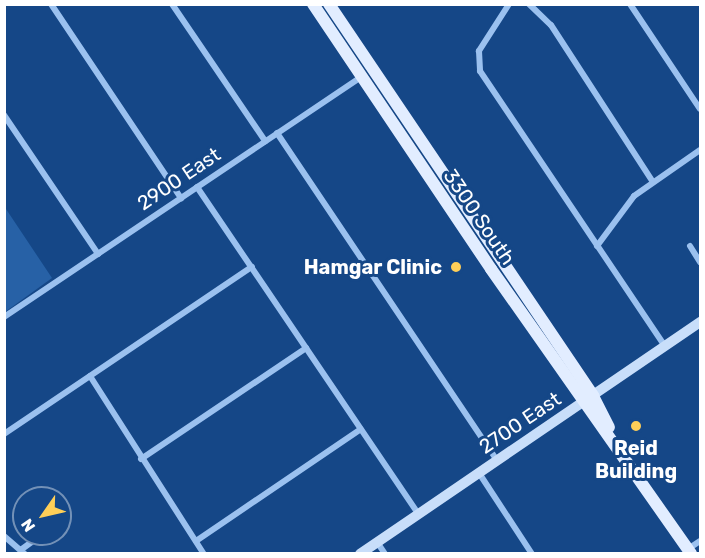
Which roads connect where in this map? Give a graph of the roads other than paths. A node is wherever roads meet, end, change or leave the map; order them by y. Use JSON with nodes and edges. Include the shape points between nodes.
{"nodes":[{"id":1,"x":51,"y":4,"type":"edge"},
{"id":2,"x":172,"y":4,"type":"edge"},
{"id":3,"x":509,"y":4,"type":"edge"},
{"id":4,"x":529,"y":4,"type":"edge"},
{"id":5,"x":630,"y":4,"type":"edge"},
{"id":6,"x":330,"y":5,"type":"edge"},
{"id":7,"x":316,"y":9,"type":"edge"},
{"id":8,"x":372,"y":69,"type":"junction"},
{"id":9,"x":361,"y":76,"type":"junction"},
{"id":10,"x":700,"y":109,"type":"edge"},
{"id":11,"x":4,"y":115,"type":"edge"},
{"id":12,"x":277,"y":133,"type":"junction"},
{"id":13,"x":265,"y":141,"type":"junction"},
{"id":14,"x":700,"y":150,"type":"edge"},
{"id":15,"x":653,"y":182,"type":"junction"},
{"id":16,"x":197,"y":187,"type":"junction"},
{"id":17,"x":181,"y":198,"type":"junction"},
{"id":18,"x":597,"y":246,"type":"junction"},
{"id":19,"x":690,"y":246,"type":"dead end"},
{"id":20,"x":98,"y":254,"type":"junction"},
{"id":21,"x":700,"y":262,"type":"edge"},
{"id":22,"x":252,"y":267,"type":"junction"},
{"id":23,"x":4,"y":317,"type":"edge"},
{"id":24,"x":700,"y":322,"type":"edge"},
{"id":25,"x":665,"y":346,"type":"junction"},
{"id":26,"x":306,"y":348,"type":"junction"},
{"id":27,"x":90,"y":376,"type":"junction"},
{"id":28,"x":588,"y":399,"type":"junction"},
{"id":29,"x":361,"y":429,"type":"junction"},
{"id":30,"x":4,"y":434,"type":"edge"},
{"id":31,"x":141,"y":459,"type":"junction"},
{"id":32,"x":496,"y":461,"type":"junction"},
{"id":33,"x":478,"y":473,"type":"junction"},
{"id":34,"x":418,"y":514,"type":"junction"},
{"id":35,"x":4,"y":536,"type":"edge"},
{"id":36,"x":196,"y":541,"type":"junction"},
{"id":37,"x":700,"y":541,"type":"edge"},
{"id":38,"x":377,"y":542,"type":"junction"},
{"id":39,"x":23,"y":551,"type":"edge"},
{"id":40,"x":689,"y":551,"type":"edge"},
{"id":41,"x":204,"y":554,"type":"edge"},
{"id":42,"x":360,"y":554,"type":"edge"},
{"id":43,"x":385,"y":554,"type":"edge"},
{"id":44,"x":532,"y":554,"type":"edge"}],
"edges":[{"from":1,"to":17,"type":"street"},
{"from":2,"to":13,"type":"street"},
{"from":3,"to":18,"type":"street","via":[[477,55],[482,75]]},
{"from":4,"to":15,"type":"street","via":[[551,25]]},
{"from":5,"to":10,"type":"street"},
{"from":6,"to":7,"type":"street"},
{"from":6,"to":8,"type":"main road","name":"3300 South"},
{"from":7,"to":9,"type":"main road","name":"3300 South"},
{"from":8,"to":9,"type":"street","name":"2900 East"},
{"from":8,"to":28,"type":"main road","name":"3300 South"},
{"from":9,"to":12,"type":"street","name":"2900 East"},
{"from":9,"to":28,"type":"main road","name":"3300 South"},
{"from":11,"to":20,"type":"street"},
{"from":12,"to":13,"type":"street","name":"2900 East"},
{"from":12,"to":32,"type":"street"},
{"from":13,"to":16,"type":"street","name":"2900 East"},
{"from":14,"to":15,"type":"street"},
{"from":15,"to":18,"type":"street","via":[[631,199]]},
{"from":16,"to":17,"type":"street","name":"2900 East"},
{"from":16,"to":22,"type":"street"},
{"from":17,"to":20,"type":"street","name":"2900 East"},
{"from":18,"to":25,"type":"street"},
{"from":19,"to":21,"type":"street"},
{"from":20,"to":23,"type":"street","name":"2900 East"},
{"from":22,"to":26,"type":"street"},
{"from":22,"to":27,"type":"street"},
{"from":24,"to":25,"type":"street","name":"2700 East"},
{"from":25,"to":28,"type":"street","name":"2700 East"},
{"from":26,"to":29,"type":"street"},
{"from":26,"to":31,"type":"street"},
{"from":27,"to":30,"type":"street"},
{"from":27,"to":31,"type":"street"},
{"from":28,"to":32,"type":"street","name":"2700 East"},
{"from":28,"to":40,"type":"main road","name":"3300 South"},
{"from":29,"to":34,"type":"street"},
{"from":29,"to":36,"type":"street"},
{"from":31,"to":36,"type":"street"},
{"from":32,"to":33,"type":"street","name":"2700 East"},
{"from":33,"to":34,"type":"street","name":"2700 East"},
{"from":33,"to":44,"type":"street"},
{"from":34,"to":38,"type":"street","name":"2700 East"},
{"from":35,"to":39,"type":"street"},
{"from":36,"to":41,"type":"street"},
{"from":37,"to":40,"type":"street"},
{"from":38,"to":42,"type":"street","name":"2700 East"},
{"from":38,"to":43,"type":"street"}]}
